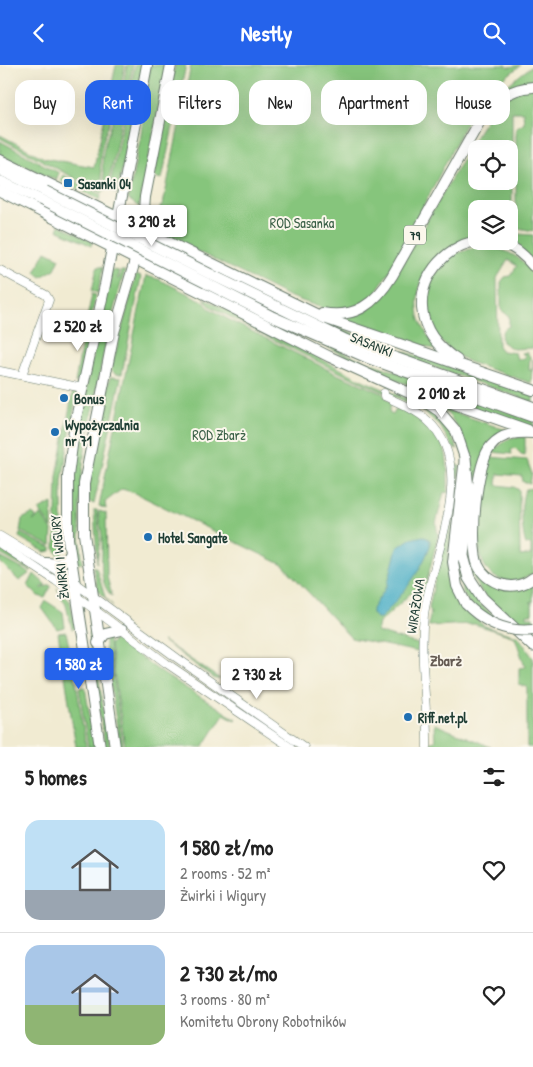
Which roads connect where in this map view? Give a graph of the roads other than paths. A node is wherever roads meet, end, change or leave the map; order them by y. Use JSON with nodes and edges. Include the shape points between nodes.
{"nodes":[{"id":1,"x":147,"y":65,"type":"edge"},
{"id":2,"x":171,"y":65,"type":"edge"},
{"id":3,"x":533,"y":87,"type":"edge"},
{"id":4,"x":0,"y":159,"type":"edge"},
{"id":5,"x":0,"y":170,"type":"edge"},
{"id":6,"x":0,"y":181,"type":"edge"},
{"id":7,"x":0,"y":191,"type":"edge"},
{"id":8,"x":43,"y":195,"type":"junction"},
{"id":9,"x":118,"y":217,"type":"junction"},
{"id":10,"x":143,"y":229,"type":"junction"},
{"id":11,"x":111,"y":247,"type":"junction"},
{"id":12,"x":135,"y":259,"type":"junction"},
{"id":13,"x":533,"y":266,"type":"edge"},
{"id":14,"x":0,"y":270,"type":"edge"},
{"id":15,"x":208,"y":278,"type":"junction"},
{"id":16,"x":309,"y":311,"type":"junction"},
{"id":17,"x":0,"y":371,"type":"edge"},
{"id":18,"x":487,"y":374,"type":"junction"},
{"id":19,"x":22,"y":375,"type":"junction"},
{"id":20,"x":83,"y":388,"type":"junction"},
{"id":21,"x":386,"y":388,"type":"junction"},
{"id":22,"x":533,"y":390,"type":"edge"},
{"id":23,"x":533,"y":407,"type":"edge"},
{"id":24,"x":533,"y":417,"type":"edge"},
{"id":25,"x":533,"y":433,"type":"edge"},
{"id":26,"x":465,"y":458,"type":"junction"},
{"id":27,"x":0,"y":536,"type":"edge"},
{"id":28,"x":0,"y":544,"type":"edge"},
{"id":29,"x":70,"y":554,"type":"junction"},
{"id":30,"x":46,"y":563,"type":"junction"},
{"id":31,"x":533,"y":578,"type":"edge"},
{"id":32,"x":75,"y":583,"type":"junction"},
{"id":33,"x":77,"y":597,"type":"junction"},
{"id":34,"x":92,"y":597,"type":"junction"},
{"id":35,"x":94,"y":609,"type":"junction"},
{"id":36,"x":122,"y":630,"type":"junction"},
{"id":37,"x":533,"y":631,"type":"edge"},
{"id":38,"x":98,"y":643,"type":"junction"},
{"id":39,"x":533,"y":647,"type":"edge"},
{"id":40,"x":100,"y":747,"type":"edge"},
{"id":41,"x":115,"y":747,"type":"edge"},
{"id":42,"x":290,"y":747,"type":"edge"},
{"id":43,"x":304,"y":747,"type":"edge"},
{"id":44,"x":427,"y":747,"type":"edge"}],
"edges":[{"from":1,"to":9,"type":"main road"},
{"from":2,"to":10,"type":"main road","via":[[145,197]]},
{"from":3,"to":16,"type":"main road","number":"79","via":[[512,91],[489,108],[379,296],[368,306],[350,314]]},
{"from":4,"to":9,"type":"main road","number":"79"},
{"from":5,"to":8,"type":"main road"},
{"from":6,"to":8,"type":"main road"},
{"from":7,"to":11,"type":"main road"},
{"from":8,"to":15,"type":"main road","bridge":true},
{"from":9,"to":10,"type":"main road","number":"79"},
{"from":9,"to":11,"type":"main road","name":"ŻWIRKI I WIGURY"},
{"from":10,"to":12,"type":"main road","name":"ŻWIRKI I WIGURY"},
{"from":10,"to":16,"type":"main road","number":"79"},
{"from":11,"to":12,"type":"main road"},
{"from":11,"to":20,"type":"main road","name":"ŻWIRKI I WIGURY"},
{"from":12,"to":21,"type":"main road"},
{"from":12,"to":34,"type":"main road","name":"ŻWIRKI I WIGURY","via":[[110,348],[85,474],[83,518]]},
{"from":13,"to":18,"type":"main road","via":[[522,255],[502,244],[466,243],[441,258],[427,277],[422,307],[424,322],[431,336],[449,355]]},
{"from":14,"to":19,"type":"street","via":[[50,299]]},
{"from":15,"to":23,"type":"main road","name":"SASANKI","via":[[346,340]]},
{"from":15,"to":24,"type":"main road","name":"SASANKI","via":[[271,316],[368,358]]},
{"from":16,"to":18,"type":"main road","via":[[356,331]]},
{"from":17,"to":19,"type":"street"},
{"from":18,"to":22,"type":"main road"},
{"from":19,"to":20,"type":"street"},
{"from":20,"to":29,"type":"main road","name":"ŻWIRKI I WIGURY","via":[[68,476]]},
{"from":21,"to":25,"type":"main road","via":[[427,394]]},
{"from":21,"to":26,"type":"main road","via":[[416,396],[439,411],[456,431]]},
{"from":21,"to":44,"type":"street","name":"WIRAŻOWA","via":[[384,396],[416,412],[433,426],[448,451],[452,471],[448,508],[424,614]]},
{"from":25,"to":31,"type":"main road","via":[[504,436],[486,452],[479,478],[474,542],[481,571],[492,580],[516,586]]},
{"from":26,"to":37,"type":"main road","bridge":true,"via":[[453,562],[457,586],[466,604],[483,619],[511,630]]},
{"from":26,"to":39,"type":"highway","via":[[469,483],[463,556],[469,578],[482,598]]},
{"from":27,"to":30,"type":"street"},
{"from":28,"to":33,"type":"street"},
{"from":29,"to":30,"type":"main road","via":[[60,564]]},
{"from":29,"to":32,"type":"main road","name":"ŻWIRKI I WIGURY"},
{"from":30,"to":32,"type":"street"},
{"from":32,"to":33,"type":"main road","name":"ŻWIRKI I WIGURY"},
{"from":32,"to":34,"type":"street"},
{"from":33,"to":35,"type":"street"},
{"from":33,"to":40,"type":"main road","name":"ŻWIRKI I WIGURY"},
{"from":34,"to":35,"type":"main road","name":"ŻWIRKI I WIGURY"},
{"from":34,"to":43,"type":"street"},
{"from":35,"to":36,"type":"street"},
{"from":35,"to":38,"type":"main road","name":"ŻWIRKI I WIGURY"},
{"from":36,"to":38,"type":"main road","via":[[105,634]]},
{"from":36,"to":42,"type":"street"},
{"from":38,"to":41,"type":"main road","name":"ŻWIRKI I WIGURY"}]}
